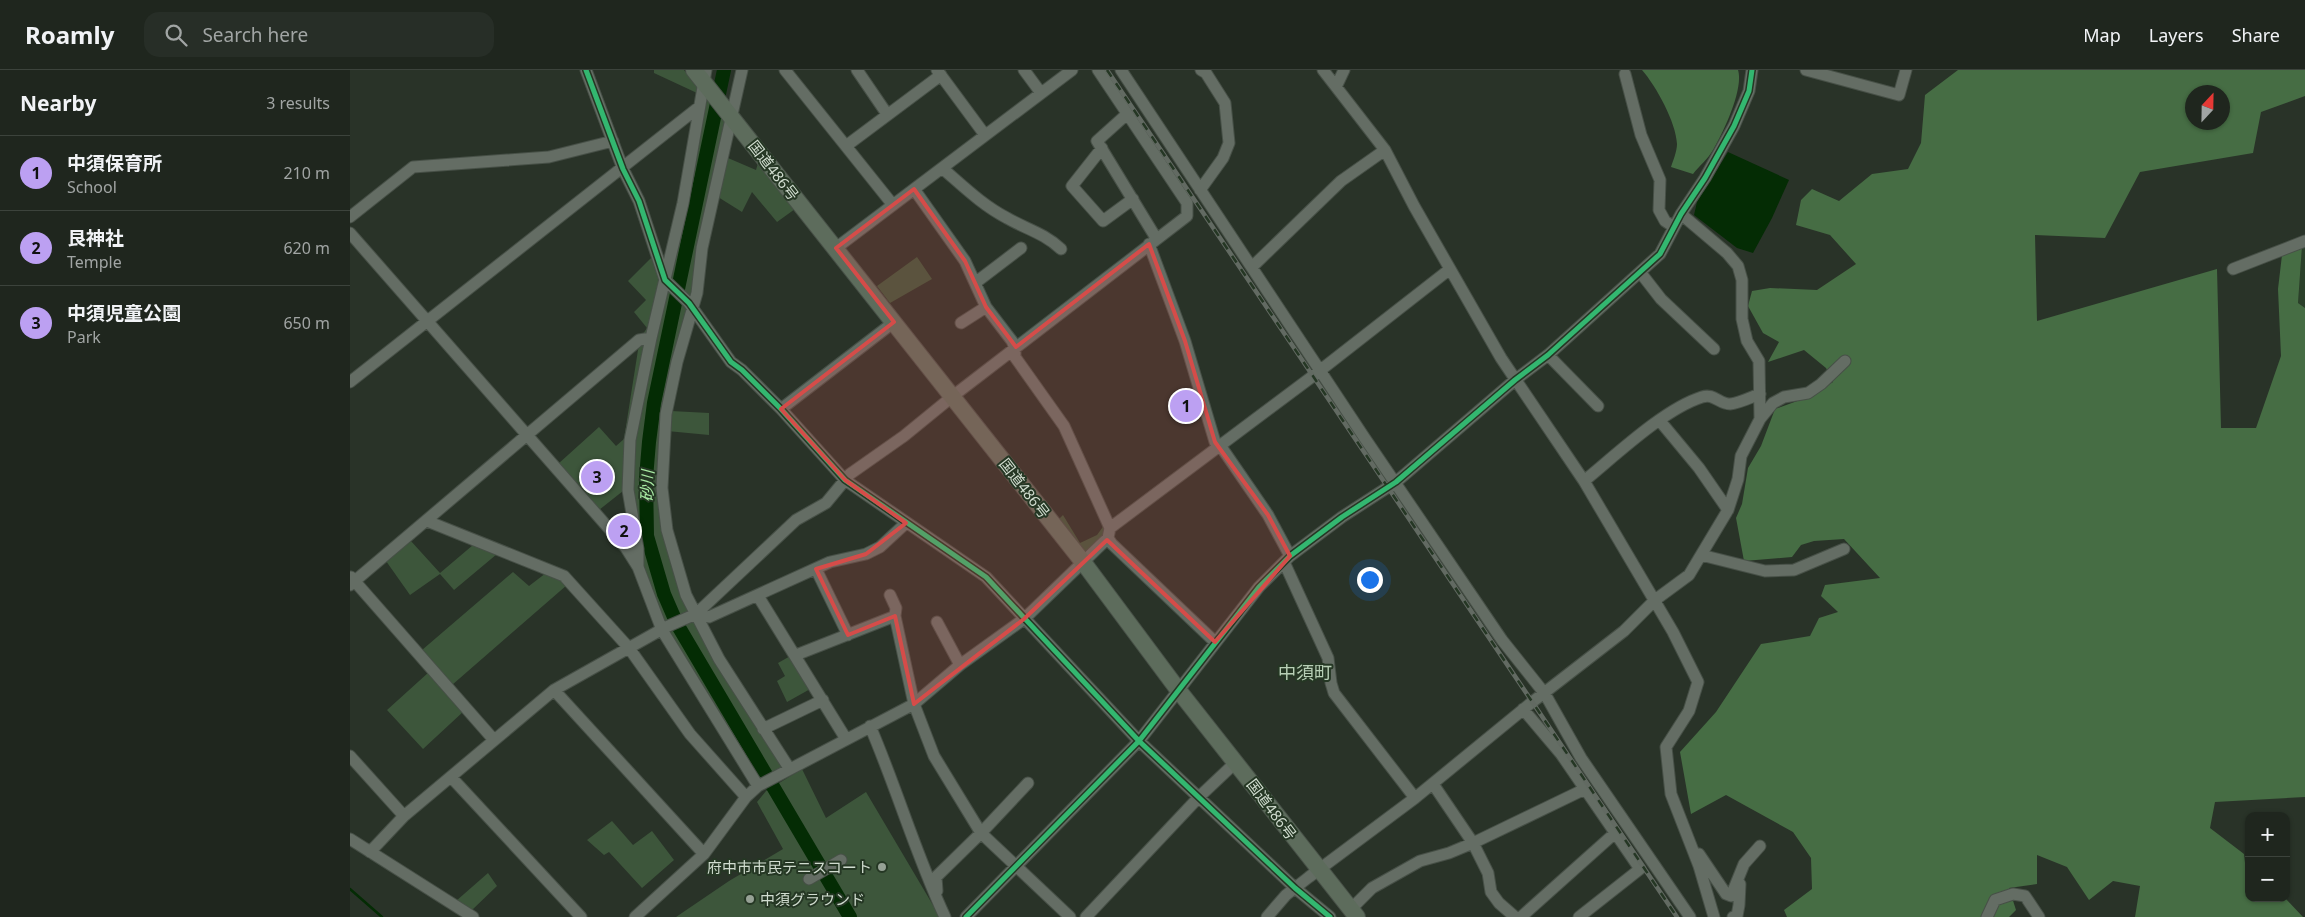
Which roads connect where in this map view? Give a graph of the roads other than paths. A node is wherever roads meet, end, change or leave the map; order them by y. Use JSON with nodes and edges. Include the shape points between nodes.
{"nodes":[{"id":1,"x":586,"y":70,"type":"edge"},
{"id":2,"x":742,"y":70,"type":"edge"},
{"id":3,"x":785,"y":70,"type":"edge"},
{"id":4,"x":856,"y":70,"type":"edge"},
{"id":5,"x":1024,"y":70,"type":"edge"},
{"id":6,"x":1072,"y":70,"type":"edge"},
{"id":7,"x":1098,"y":70,"type":"edge"},
{"id":8,"x":1121,"y":70,"type":"edge"},
{"id":9,"x":1201,"y":70,"type":"edge"},
{"id":10,"x":1323,"y":70,"type":"edge"},
{"id":11,"x":1344,"y":70,"type":"edge"},
{"id":12,"x":1752,"y":70,"type":"edge"},
{"id":13,"x":1906,"y":70,"type":"edge"},
{"id":14,"x":1811,"y":71,"type":"edge"},
{"id":15,"x":939,"y":72,"type":"edge"},
{"id":16,"x":701,"y":74,"type":"edge"},
{"id":17,"x":1625,"y":74,"type":"dead end"},
{"id":18,"x":1336,"y":87,"type":"junction"},
{"id":19,"x":1041,"y":93,"type":"junction"},
{"id":20,"x":699,"y":107,"type":"junction"},
{"id":21,"x":887,"y":114,"type":"junction"},
{"id":22,"x":1127,"y":114,"type":"junction"},
{"id":23,"x":730,"y":115,"type":"junction"},
{"id":24,"x":985,"y":135,"type":"junction"},
{"id":25,"x":613,"y":141,"type":"junction"},
{"id":26,"x":846,"y":146,"type":"junction"},
{"id":27,"x":1102,"y":148,"type":"junction"},
{"id":28,"x":1385,"y":150,"type":"junction"},
{"id":29,"x":942,"y":168,"type":"junction"},
{"id":30,"x":623,"y":169,"type":"junction"},
{"id":31,"x":914,"y":189,"type":"junction"},
{"id":32,"x":1200,"y":190,"type":"junction"},
{"id":33,"x":1133,"y":199,"type":"junction"},
{"id":34,"x":893,"y":205,"type":"junction"},
{"id":35,"x":1681,"y":214,"type":"junction"},
{"id":36,"x":350,"y":217,"type":"edge"},
{"id":37,"x":1674,"y":227,"type":"junction"},
{"id":38,"x":350,"y":232,"type":"edge"},
{"id":39,"x":1152,"y":241,"type":"junction"},
{"id":40,"x":2305,"y":241,"type":"edge"},
{"id":41,"x":836,"y":248,"type":"junction"},
{"id":42,"x":1021,"y":248,"type":"dead end"},
{"id":43,"x":1061,"y":249,"type":"dead end"},
{"id":44,"x":1252,"y":267,"type":"junction"},
{"id":45,"x":1450,"y":269,"type":"junction"},
{"id":46,"x":2233,"y":269,"type":"dead end"},
{"id":47,"x":1640,"y":272,"type":"junction"},
{"id":48,"x":666,"y":280,"type":"junction"},
{"id":49,"x":975,"y":283,"type":"junction"},
{"id":50,"x":691,"y":306,"type":"junction"},
{"id":51,"x":986,"y":307,"type":"junction"},
{"id":52,"x":428,"y":321,"type":"junction"},
{"id":53,"x":894,"y":322,"type":"junction"},
{"id":54,"x":961,"y":323,"type":"dead end"},
{"id":55,"x":650,"y":338,"type":"junction"},
{"id":56,"x":1015,"y":348,"type":"junction"},
{"id":57,"x":1714,"y":349,"type":"dead end"},
{"id":58,"x":1548,"y":355,"type":"junction"},
{"id":59,"x":1845,"y":361,"type":"dead end"},
{"id":60,"x":1320,"y":370,"type":"junction"},
{"id":61,"x":1515,"y":380,"type":"junction"},
{"id":62,"x":350,"y":382,"type":"edge"},
{"id":63,"x":1760,"y":394,"type":"junction"},
{"id":64,"x":953,"y":396,"type":"junction"},
{"id":65,"x":1598,"y":406,"type":"dead end"},
{"id":66,"x":781,"y":409,"type":"junction"},
{"id":67,"x":1760,"y":419,"type":"junction"},
{"id":68,"x":1660,"y":421,"type":"junction"},
{"id":69,"x":528,"y":434,"type":"junction"},
{"id":70,"x":1218,"y":446,"type":"junction"},
{"id":71,"x":844,"y":480,"type":"junction"},
{"id":72,"x":1584,"y":481,"type":"junction"},
{"id":73,"x":1396,"y":482,"type":"junction"},
{"id":74,"x":1728,"y":510,"type":"junction"},
{"id":75,"x":427,"y":521,"type":"junction"},
{"id":76,"x":906,"y":523,"type":"junction"},
{"id":77,"x":1109,"y":533,"type":"junction"},
{"id":78,"x":1844,"y":549,"type":"dead end"},
{"id":79,"x":1701,"y":554,"type":"junction"},
{"id":80,"x":1287,"y":559,"type":"junction"},
{"id":81,"x":1083,"y":562,"type":"junction"},
{"id":82,"x":638,"y":567,"type":"junction"},
{"id":83,"x":816,"y":568,"type":"junction"},
{"id":84,"x":352,"y":581,"type":"edge"},
{"id":85,"x":890,"y":595,"type":"dead end"},
{"id":86,"x":758,"y":596,"type":"junction"},
{"id":87,"x":1655,"y":600,"type":"junction"},
{"id":88,"x":696,"y":614,"type":"junction"},
{"id":89,"x":895,"y":616,"type":"junction"},
{"id":90,"x":1024,"y":619,"type":"junction"},
{"id":91,"x":937,"y":622,"type":"dead end"},
{"id":92,"x":664,"y":629,"type":"junction"},
{"id":93,"x":848,"y":635,"type":"junction"},
{"id":94,"x":1215,"y":642,"type":"junction"},
{"id":95,"x":629,"y":648,"type":"junction"},
{"id":96,"x":796,"y":655,"type":"junction"},
{"id":97,"x":960,"y":665,"type":"junction"},
{"id":98,"x":554,"y":690,"type":"junction"},
{"id":99,"x":1179,"y":691,"type":"junction"},
{"id":100,"x":1545,"y":694,"type":"junction"},
{"id":101,"x":823,"y":700,"type":"junction"},
{"id":102,"x":914,"y":704,"type":"junction"},
{"id":103,"x":1523,"y":709,"type":"junction"},
{"id":104,"x":870,"y":726,"type":"junction"},
{"id":105,"x":763,"y":729,"type":"junction"},
{"id":106,"x":846,"y":738,"type":"junction"},
{"id":107,"x":494,"y":740,"type":"junction"},
{"id":108,"x":1139,"y":741,"type":"junction"},
{"id":109,"x":350,"y":756,"type":"edge"},
{"id":110,"x":1236,"y":762,"type":"junction"},
{"id":111,"x":789,"y":768,"type":"junction"},
{"id":112,"x":451,"y":777,"type":"junction"},
{"id":113,"x":1028,"y":783,"type":"dead end"},
{"id":114,"x":1432,"y":784,"type":"junction"},
{"id":115,"x":758,"y":786,"type":"junction"},
{"id":116,"x":1585,"y":789,"type":"junction"},
{"id":117,"x":1199,"y":797,"type":"junction"},
{"id":118,"x":746,"y":798,"type":"junction"},
{"id":119,"x":1415,"y":798,"type":"junction"},
{"id":120,"x":404,"y":816,"type":"junction"},
{"id":121,"x":981,"y":833,"type":"junction"},
{"id":122,"x":1615,"y":833,"type":"junction"},
{"id":123,"x":350,"y":839,"type":"edge"},
{"id":124,"x":1473,"y":843,"type":"junction"},
{"id":125,"x":1690,"y":844,"type":"junction"},
{"id":126,"x":1760,"y":846,"type":"dead end"},
{"id":127,"x":370,"y":852,"type":"junction"},
{"id":128,"x":704,"y":854,"type":"junction"},
{"id":129,"x":841,"y":860,"type":"dead end"},
{"id":130,"x":1016,"y":866,"type":"junction"},
{"id":131,"x":1318,"y":870,"type":"junction"},
{"id":132,"x":809,"y":879,"type":"dead end"},
{"id":133,"x":1738,"y":882,"type":"junction"},
{"id":134,"x":1295,"y":888,"type":"junction"},
{"id":135,"x":934,"y":894,"type":"junction"},
{"id":136,"x":1355,"y":915,"type":"edge"},
{"id":137,"x":473,"y":917,"type":"edge"},
{"id":138,"x":581,"y":917,"type":"edge"},
{"id":139,"x":635,"y":917,"type":"edge"},
{"id":140,"x":945,"y":917,"type":"edge"},
{"id":141,"x":966,"y":917,"type":"edge"},
{"id":142,"x":1070,"y":917,"type":"edge"},
{"id":143,"x":1086,"y":917,"type":"edge"},
{"id":144,"x":1267,"y":917,"type":"edge"},
{"id":145,"x":1330,"y":917,"type":"edge"},
{"id":146,"x":1515,"y":917,"type":"edge"},
{"id":147,"x":1521,"y":917,"type":"edge"},
{"id":148,"x":1579,"y":917,"type":"edge"},
{"id":149,"x":1688,"y":917,"type":"edge"},
{"id":150,"x":1714,"y":917,"type":"edge"},
{"id":151,"x":1733,"y":917,"type":"edge"},
{"id":152,"x":1987,"y":917,"type":"edge"},
{"id":153,"x":2039,"y":917,"type":"edge"}],
"edges":[{"from":1,"to":25,"type":"street"},
{"from":2,"to":23,"type":"street"},
{"from":3,"to":26,"type":"street"},
{"from":4,"to":21,"type":"street"},
{"from":5,"to":19,"type":"street"},
{"from":6,"to":19,"type":"street"},
{"from":7,"to":22,"type":"street"},
{"from":8,"to":32,"type":"street"},
{"from":9,"to":32,"type":"street","via":[[1225,103],[1229,143]]},
{"from":10,"to":18,"type":"street"},
{"from":11,"to":18,"type":"street"},
{"from":12,"to":35,"type":"street","via":[[1749,91],[1734,126],[1706,178]]},
{"from":13,"to":14,"type":"street","via":[[1899,95]]},
{"from":15,"to":21,"type":"street"},
{"from":15,"to":24,"type":"street"},
{"from":16,"to":20,"type":"street"},
{"from":16,"to":23,"type":"highway","name":"国道486号"},
{"from":17,"to":37,"type":"street","via":[[1641,135],[1660,180],[1660,210],[1665,221]]},
{"from":18,"to":28,"type":"street"},
{"from":19,"to":24,"type":"street"},
{"from":20,"to":30,"type":"street"},
{"from":20,"to":48,"type":"street"},
{"from":21,"to":26,"type":"street"},
{"from":22,"to":27,"type":"street","via":[[1098,141]]},
{"from":22,"to":39,"type":"street","via":[[1187,203],[1187,216]]},
{"from":23,"to":41,"type":"highway","name":"国道486号"},
{"from":23,"to":50,"type":"street","via":[[702,248],[697,293]]},
{"from":24,"to":29,"type":"street"},
{"from":25,"to":30,"type":"street"},
{"from":25,"to":36,"type":"street","via":[[549,158],[413,167]]},
{"from":26,"to":34,"type":"street"},
{"from":27,"to":33,"type":"street"},
{"from":27,"to":33,"type":"street","via":[[1072,186],[1103,221]]},
{"from":28,"to":44,"type":"street","via":[[1340,181]]},
{"from":28,"to":45,"type":"street"},
{"from":29,"to":31,"type":"street"},
{"from":29,"to":43,"type":"street","via":[[981,202],[1008,219],[1050,238]]},
{"from":30,"to":48,"type":"street","via":[[639,202]]},
{"from":30,"to":52,"type":"street"},
{"from":31,"to":34,"type":"street"},
{"from":31,"to":49,"type":"street","via":[[965,261]]},
{"from":32,"to":44,"type":"street"},
{"from":33,"to":39,"type":"street"},
{"from":34,"to":41,"type":"street"},
{"from":35,"to":37,"type":"street"},
{"from":35,"to":63,"type":"street","via":[[1738,266],[1742,280],[1742,319],[1747,341],[1759,361]]},
{"from":37,"to":47,"type":"street","via":[[1660,254]]},
{"from":38,"to":52,"type":"street"},
{"from":39,"to":56,"type":"street"},
{"from":39,"to":70,"type":"street","via":[[1214,442]]},
{"from":40,"to":46,"type":"street"},
{"from":41,"to":53,"type":"highway","name":"国道486号"},
{"from":42,"to":49,"type":"street"},
{"from":44,"to":60,"type":"street"},
{"from":45,"to":60,"type":"street"},
{"from":45,"to":61,"type":"street"},
{"from":47,"to":57,"type":"street","via":[[1660,299]]},
{"from":47,"to":58,"type":"street"},
{"from":48,"to":50,"type":"street"},
{"from":48,"to":55,"type":"street"},
{"from":49,"to":51,"type":"street"},
{"from":50,"to":66,"type":"street","via":[[731,362]]},
{"from":50,"to":88,"type":"street","via":[[666,414],[662,488],[676,566]]},
{"from":51,"to":54,"type":"street"},
{"from":51,"to":56,"type":"street"},
{"from":52,"to":62,"type":"street"},
{"from":52,"to":69,"type":"street"},
{"from":53,"to":64,"type":"highway","name":"国道486号"},
{"from":53,"to":66,"type":"street"},
{"from":55,"to":69,"type":"street","via":[[639,340]]},
{"from":55,"to":82,"type":"street","via":[[630,440],[628,490]]},
{"from":56,"to":64,"type":"street"},
{"from":56,"to":77,"type":"street","via":[[1015,357],[1064,426]]},
{"from":58,"to":61,"type":"street"},
{"from":58,"to":65,"type":"street"},
{"from":59,"to":67,"type":"street","via":[[1808,392],[1773,403]]},
{"from":60,"to":70,"type":"street"},
{"from":60,"to":73,"type":"street"},
{"from":61,"to":72,"type":"street"},
{"from":61,"to":73,"type":"street"},
{"from":63,"to":67,"type":"street"},
{"from":63,"to":68,"type":"street","via":[[1731,404],[1714,396],[1704,396],[1680,406]]},
{"from":64,"to":71,"type":"street"},
{"from":64,"to":81,"type":"highway","name":"国道486号"},
{"from":66,"to":71,"type":"street"},
{"from":67,"to":74,"type":"street","via":[[1741,456]]},
{"from":68,"to":72,"type":"street"},
{"from":68,"to":74,"type":"street"},
{"from":69,"to":75,"type":"street"},
{"from":69,"to":82,"type":"street","via":[[626,548]]},
{"from":70,"to":77,"type":"street"},
{"from":70,"to":80,"type":"street","via":[[1268,515]]},
{"from":71,"to":76,"type":"street"},
{"from":71,"to":88,"type":"street","via":[[826,503],[796,520]]},
{"from":72,"to":87,"type":"street"},
{"from":73,"to":80,"type":"street","via":[[1342,517]]},
{"from":73,"to":100,"type":"street","via":[[1502,640]]},
{"from":74,"to":79,"type":"street"},
{"from":75,"to":84,"type":"street"},
{"from":75,"to":95,"type":"street","via":[[564,576]]},
{"from":76,"to":83,"type":"street","via":[[880,548]]},
{"from":76,"to":90,"type":"street","via":[[986,578]]},
{"from":77,"to":81,"type":"street"},
{"from":77,"to":94,"type":"street","via":[[1112,544]]},
{"from":78,"to":79,"type":"street","via":[[1794,570],[1765,571]]},
{"from":79,"to":87,"type":"street","via":[[1689,575]]},
{"from":80,"to":94,"type":"street","via":[[1259,587]]},
{"from":80,"to":119,"type":"street","via":[[1328,658],[1334,693]]},
{"from":81,"to":90,"type":"street"},
{"from":81,"to":99,"type":"highway","name":"国道486号"},
{"from":82,"to":92,"type":"street"},
{"from":83,"to":86,"type":"street"},
{"from":83,"to":93,"type":"street"},
{"from":84,"to":107,"type":"street"},
{"from":85,"to":89,"type":"street","via":[[896,608]]},
{"from":86,"to":88,"type":"street","via":[[708,617]]},
{"from":86,"to":96,"type":"street"},
{"from":87,"to":100,"type":"street","via":[[1624,631]]},
{"from":87,"to":125,"type":"street","via":[[1698,682],[1689,711],[1666,747],[1671,794]]},
{"from":88,"to":92,"type":"street"},
{"from":88,"to":105,"type":"street","via":[[719,659]]},
{"from":89,"to":93,"type":"street"},
{"from":89,"to":102,"type":"street"},
{"from":90,"to":97,"type":"street"},
{"from":90,"to":108,"type":"street"},
{"from":91,"to":97,"type":"street"},
{"from":92,"to":95,"type":"street"},
{"from":92,"to":115,"type":"street"},
{"from":93,"to":96,"type":"street"},
{"from":94,"to":99,"type":"street"},
{"from":95,"to":98,"type":"street"},
{"from":95,"to":118,"type":"street","via":[[690,734]]},
{"from":96,"to":101,"type":"street"},
{"from":97,"to":102,"type":"street"},
{"from":98,"to":107,"type":"street"},
{"from":98,"to":128,"type":"street"},
{"from":99,"to":108,"type":"street"},
{"from":99,"to":110,"type":"highway","name":"国道486号"},
{"from":100,"to":103,"type":"street"},
{"from":100,"to":149,"type":"street","via":[[1581,758]]},
{"from":101,"to":105,"type":"street"},
{"from":101,"to":106,"type":"street"},
{"from":102,"to":104,"type":"street"},
{"from":102,"to":121,"type":"street","via":[[934,756]]},
{"from":103,"to":114,"type":"street"},
{"from":103,"to":116,"type":"street"},
{"from":104,"to":106,"type":"street"},
{"from":104,"to":135,"type":"street","via":[[891,774]]},
{"from":105,"to":111,"type":"street"},
{"from":106,"to":111,"type":"street"},
{"from":107,"to":112,"type":"street"},
{"from":108,"to":117,"type":"street"},
{"from":108,"to":130,"type":"street"},
{"from":109,"to":120,"type":"street"},
{"from":110,"to":117,"type":"street"},
{"from":110,"to":131,"type":"highway","name":"国道486号"},
{"from":111,"to":115,"type":"street"},
{"from":112,"to":120,"type":"street"},
{"from":112,"to":138,"type":"street"},
{"from":113,"to":121,"type":"street"},
{"from":114,"to":119,"type":"street"},
{"from":114,"to":124,"type":"street"},
{"from":115,"to":118,"type":"street"},
{"from":116,"to":122,"type":"street"},
{"from":116,"to":124,"type":"street"},
{"from":117,"to":134,"type":"street"},
{"from":117,"to":143,"type":"street"},
{"from":118,"to":128,"type":"street"},
{"from":119,"to":131,"type":"street"},
{"from":120,"to":127,"type":"street"},
{"from":121,"to":130,"type":"street"},
{"from":121,"to":135,"type":"street","via":[[936,877],[937,892]]},
{"from":122,"to":147,"type":"street"},
{"from":122,"to":148,"type":"street","via":[[1640,869]]},
{"from":123,"to":127,"type":"street"},
{"from":124,"to":136,"type":"street","via":[[1420,861],[1372,888]]},
{"from":124,"to":146,"type":"street","via":[[1488,873],[1491,892]]},
{"from":125,"to":133,"type":"street","via":[[1726,894],[1731,896]]},
{"from":125,"to":150,"type":"street"},
{"from":126,"to":133,"type":"street","via":[[1744,864]]},
{"from":127,"to":137,"type":"street"},
{"from":128,"to":139,"type":"street"},
{"from":129,"to":132,"type":"street"},
{"from":130,"to":141,"type":"street"},
{"from":130,"to":142,"type":"street"},
{"from":131,"to":134,"type":"street"},
{"from":131,"to":136,"type":"highway","name":"国道486号"},
{"from":133,"to":151,"type":"street","via":[[1741,886],[1739,906],[1737,916]]},
{"from":134,"to":144,"type":"street"},
{"from":134,"to":145,"type":"street"},
{"from":135,"to":140,"type":"street"},
{"from":152,"to":153,"type":"street","via":[[1995,900],[2014,894],[2024,896]]}]}
